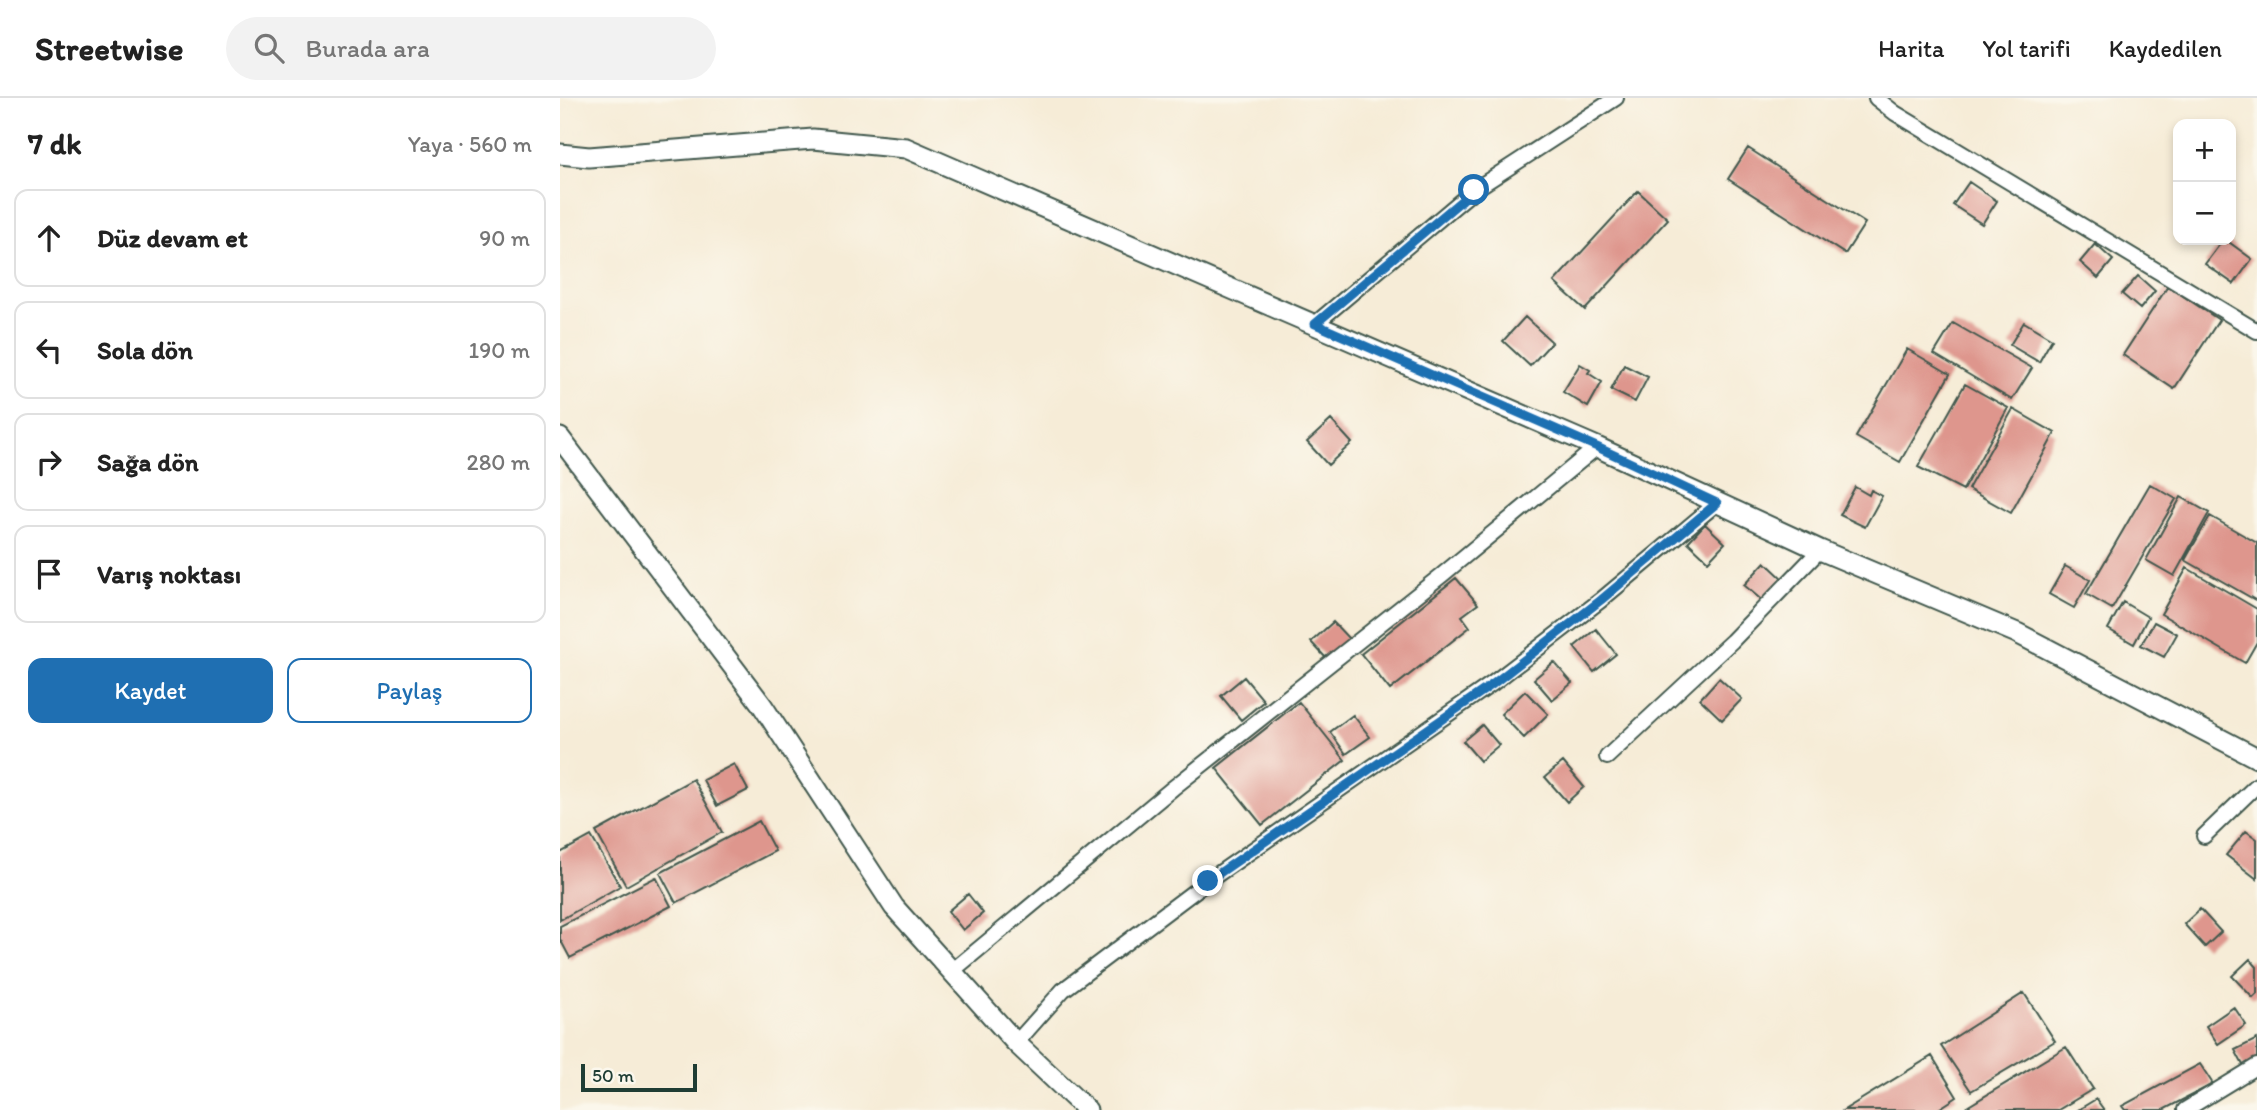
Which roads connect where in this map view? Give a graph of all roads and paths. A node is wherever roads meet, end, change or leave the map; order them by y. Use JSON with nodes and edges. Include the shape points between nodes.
{"nodes":[{"id":1,"x":1616,"y":98,"type":"edge"},
{"id":2,"x":1876,"y":98,"type":"edge"},
{"id":3,"x":560,"y":154,"type":"edge"},
{"id":4,"x":1315,"y":324,"type":"junction"},
{"id":5,"x":2257,"y":331,"type":"edge"},
{"id":6,"x":560,"y":438,"type":"edge"},
{"id":7,"x":1597,"y":447,"type":"junction"},
{"id":8,"x":1717,"y":503,"type":"junction"},
{"id":9,"x":1820,"y":550,"type":"junction"},
{"id":10,"x":1607,"y":757,"type":"dead end"},
{"id":11,"x":2257,"y":758,"type":"edge"},
{"id":12,"x":2257,"y":785,"type":"edge"},
{"id":13,"x":2204,"y":836,"type":"dead end"},
{"id":14,"x":951,"y":972,"type":"junction"},
{"id":15,"x":1016,"y":1043,"type":"junction"},
{"id":16,"x":2257,"y":1066,"type":"edge"},
{"id":17,"x":1087,"y":1110,"type":"edge"},
{"id":18,"x":2185,"y":1110,"type":"edge"}],
"edges":[{"from":1,"to":4,"type":"street","via":[[1474,190]]},
{"from":2,"to":5,"type":"street"},
{"from":3,"to":4,"type":"street","via":[[589,157],[813,139],[906,148]]},
{"from":4,"to":7,"type":"street"},
{"from":6,"to":14,"type":"street","via":[[762,705],[894,906]]},
{"from":7,"to":8,"type":"street"},
{"from":7,"to":14,"type":"street"},
{"from":8,"to":9,"type":"street"},
{"from":8,"to":15,"type":"street","via":[[1493,684],[1208,881],[1062,990]]},
{"from":9,"to":10,"type":"street","via":[[1732,641]]},
{"from":9,"to":11,"type":"street","via":[[2017,633]]},
{"from":12,"to":13,"type":"street"},
{"from":14,"to":15,"type":"street"},
{"from":15,"to":17,"type":"street"},
{"from":16,"to":18,"type":"street"}]}
